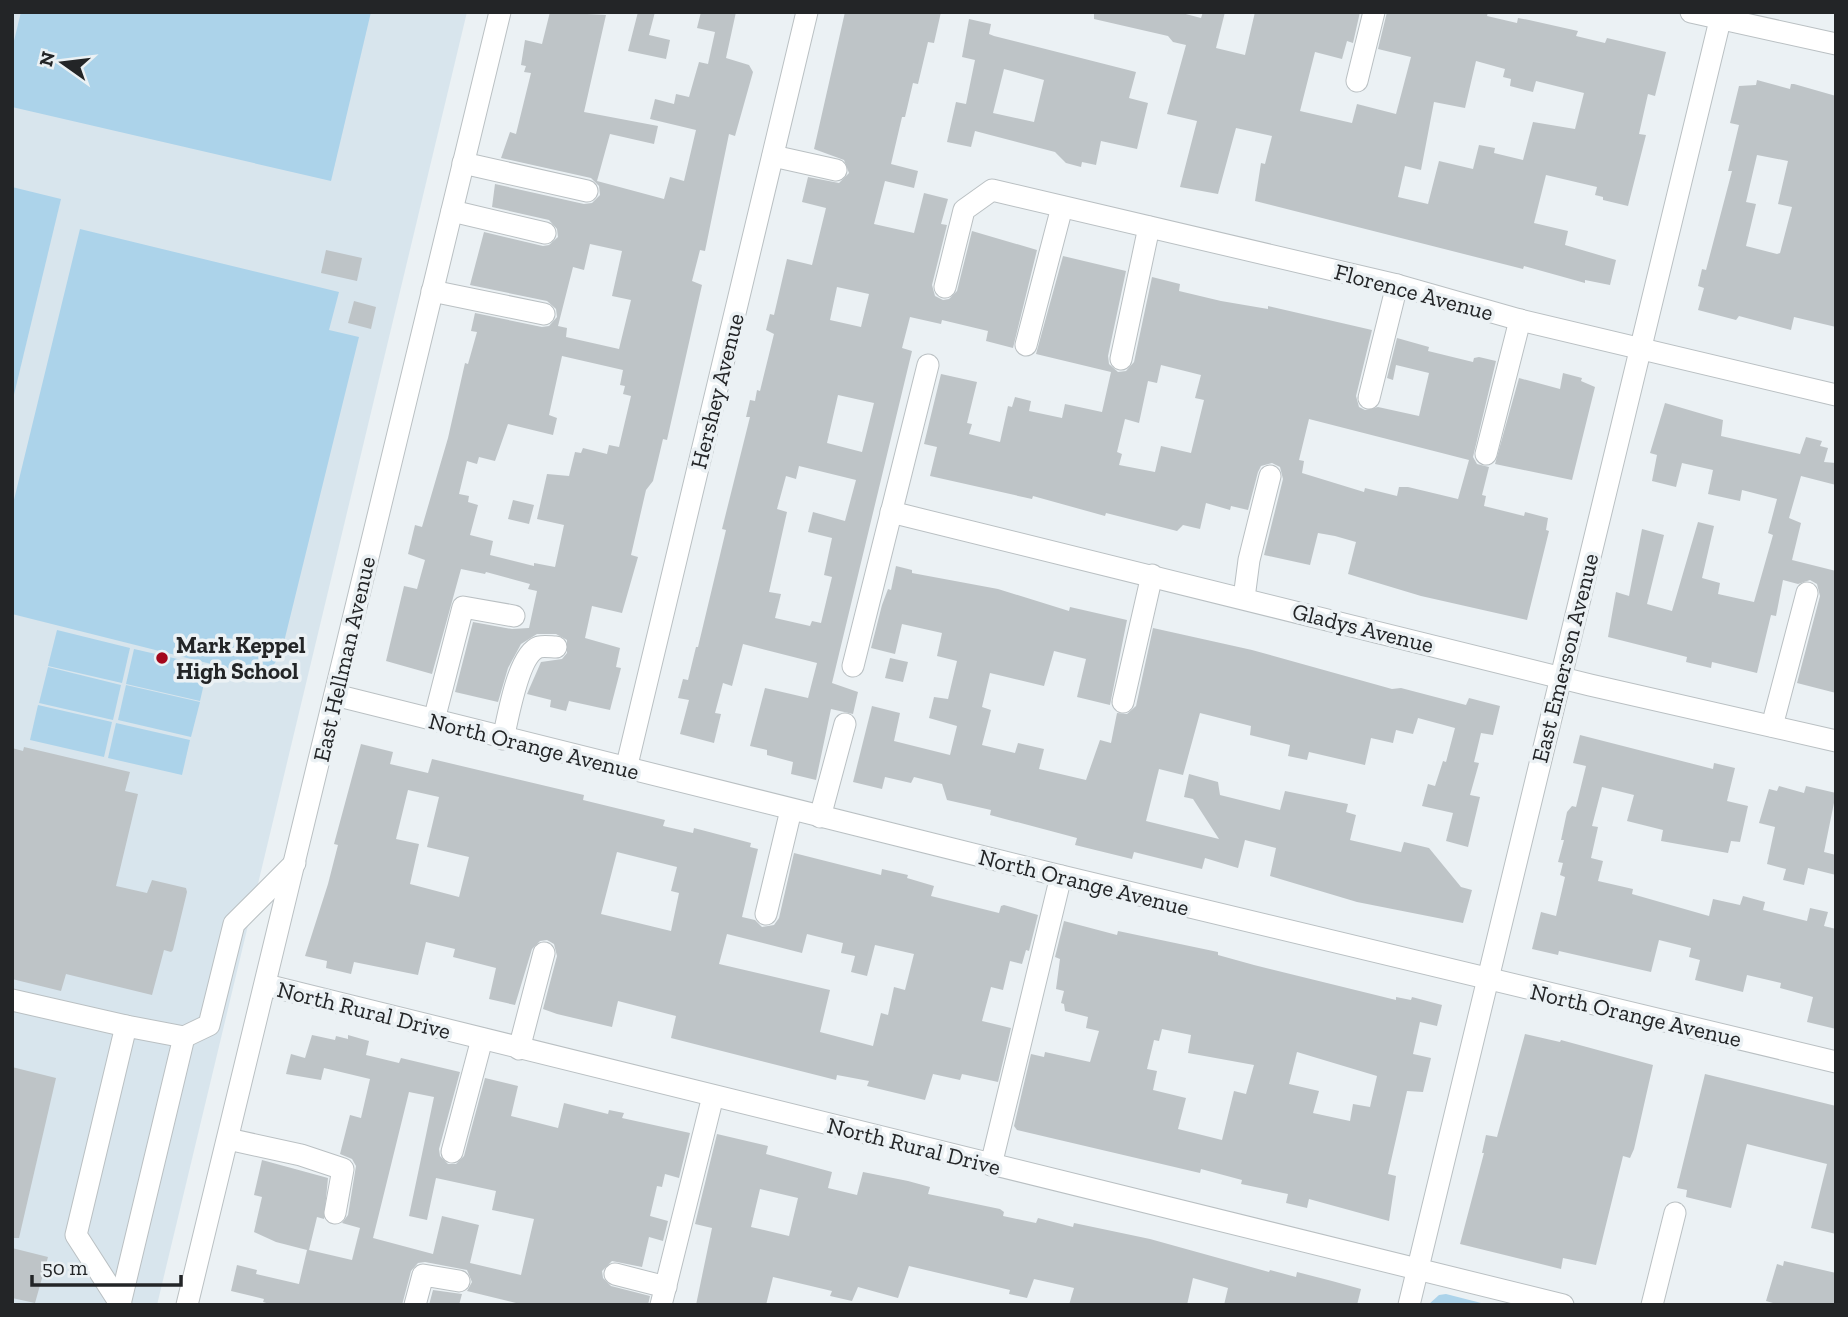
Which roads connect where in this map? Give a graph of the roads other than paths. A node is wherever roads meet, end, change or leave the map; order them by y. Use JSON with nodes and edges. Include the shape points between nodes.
{"nodes":[{"id":1,"x":500,"y":12,"type":"edge"},
{"id":2,"x":807,"y":12,"type":"edge"},
{"id":3,"x":1374,"y":12,"type":"edge"},
{"id":4,"x":1691,"y":12,"type":"edge"},
{"id":5,"x":1721,"y":16,"type":"edge"},
{"id":6,"x":1836,"y":44,"type":"edge"},
{"id":7,"x":1357,"y":81,"type":"dead end"},
{"id":8,"x":773,"y":156,"type":"junction"},
{"id":9,"x":463,"y":163,"type":"junction"},
{"id":10,"x":836,"y":170,"type":"dead end"},
{"id":11,"x":587,"y":191,"type":"dead end"},
{"id":12,"x":1062,"y":207,"type":"junction"},
{"id":13,"x":452,"y":211,"type":"junction"},
{"id":14,"x":1149,"y":227,"type":"junction"},
{"id":15,"x":545,"y":233,"type":"dead end"},
{"id":16,"x":1397,"y":285,"type":"junction"},
{"id":17,"x":945,"y":287,"type":"dead end"},
{"id":18,"x":432,"y":291,"type":"junction"},
{"id":19,"x":544,"y":314,"type":"dead end"},
{"id":20,"x":1520,"y":320,"type":"junction"},
{"id":21,"x":1026,"y":345,"type":"dead end"},
{"id":22,"x":1640,"y":348,"type":"junction"},
{"id":23,"x":1121,"y":359,"type":"dead end"},
{"id":24,"x":928,"y":365,"type":"dead end"},
{"id":25,"x":1836,"y":395,"type":"edge"},
{"id":26,"x":1369,"y":398,"type":"dead end"},
{"id":27,"x":1486,"y":454,"type":"dead end"},
{"id":28,"x":1270,"y":476,"type":"dead end"},
{"id":29,"x":891,"y":512,"type":"junction"},
{"id":30,"x":1153,"y":575,"type":"junction"},
{"id":31,"x":1807,"y":593,"type":"dead end"},
{"id":32,"x":1244,"y":598,"type":"junction"},
{"id":33,"x":514,"y":616,"type":"dead end"},
{"id":34,"x":556,"y":648,"type":"dead end"},
{"id":35,"x":853,"y":666,"type":"dead end"},
{"id":36,"x":1561,"y":677,"type":"junction"},
{"id":37,"x":335,"y":695,"type":"junction"},
{"id":38,"x":1123,"y":702,"type":"dead end"},
{"id":39,"x":435,"y":720,"type":"junction"},
{"id":40,"x":845,"y":724,"type":"dead end"},
{"id":41,"x":1772,"y":726,"type":"junction"},
{"id":42,"x":503,"y":739,"type":"junction"},
{"id":43,"x":1836,"y":741,"type":"edge"},
{"id":44,"x":626,"y":769,"type":"junction"},
{"id":45,"x":791,"y":810,"type":"junction"},
{"id":46,"x":820,"y":817,"type":"junction"},
{"id":47,"x":295,"y":863,"type":"junction"},
{"id":48,"x":1060,"y":876,"type":"junction"},
{"id":49,"x":766,"y":914,"type":"dead end"},
{"id":50,"x":544,"y":953,"type":"dead end"},
{"id":51,"x":1487,"y":980,"type":"junction"},
{"id":52,"x":266,"y":985,"type":"junction"},
{"id":53,"x":12,"y":1000,"type":"edge"},
{"id":54,"x":126,"y":1026,"type":"junction"},
{"id":55,"x":184,"y":1037,"type":"junction"},
{"id":56,"x":482,"y":1039,"type":"junction"},
{"id":57,"x":519,"y":1049,"type":"junction"},
{"id":58,"x":1836,"y":1062,"type":"edge"},
{"id":59,"x":713,"y":1096,"type":"junction"},
{"id":60,"x":228,"y":1139,"type":"junction"},
{"id":61,"x":452,"y":1152,"type":"dead end"},
{"id":62,"x":990,"y":1165,"type":"junction"},
{"id":63,"x":335,"y":1213,"type":"dead end"},
{"id":64,"x":1675,"y":1213,"type":"dead end"},
{"id":65,"x":1418,"y":1269,"type":"junction"},
{"id":66,"x":615,"y":1273,"type":"dead end"},
{"id":67,"x":459,"y":1281,"type":"dead end"},
{"id":68,"x":664,"y":1296,"type":"edge"},
{"id":69,"x":121,"y":1304,"type":"edge"},
{"id":70,"x":187,"y":1305,"type":"edge"},
{"id":71,"x":415,"y":1305,"type":"edge"},
{"id":72,"x":1409,"y":1305,"type":"edge"},
{"id":73,"x":1563,"y":1305,"type":"edge"},
{"id":74,"x":1652,"y":1305,"type":"edge"}],
"edges":[{"from":1,"to":9,"type":"street","name":"East Hellman Avenue"},
{"from":2,"to":8,"type":"street","name":"Hershey Avenue"},
{"from":3,"to":7,"type":"street"},
{"from":4,"to":5,"type":"street"},
{"from":5,"to":6,"type":"street"},
{"from":5,"to":22,"type":"street","name":"East Emerson Avenue"},
{"from":8,"to":10,"type":"street"},
{"from":8,"to":44,"type":"street","name":"Hershey Avenue"},
{"from":9,"to":11,"type":"street"},
{"from":9,"to":13,"type":"street","name":"East Hellman Avenue"},
{"from":12,"to":14,"type":"street","name":"Florence Avenue"},
{"from":12,"to":17,"type":"street","name":"Florence Avenue","via":[[992,190],[964,210]]},
{"from":12,"to":21,"type":"street"},
{"from":13,"to":15,"type":"street"},
{"from":13,"to":18,"type":"street","name":"East Hellman Avenue"},
{"from":14,"to":16,"type":"street","name":"Florence Avenue"},
{"from":14,"to":23,"type":"street"},
{"from":16,"to":20,"type":"street","name":"Florence Avenue"},
{"from":16,"to":26,"type":"street"},
{"from":18,"to":19,"type":"street"},
{"from":18,"to":37,"type":"street","name":"East Hellman Avenue"},
{"from":20,"to":22,"type":"street","name":"Florence Avenue"},
{"from":20,"to":27,"type":"street"},
{"from":22,"to":25,"type":"street","name":"Florence Avenue"},
{"from":22,"to":36,"type":"street","name":"East Emerson Avenue"},
{"from":24,"to":29,"type":"street"},
{"from":28,"to":32,"type":"street"},
{"from":29,"to":30,"type":"street","name":"Gladys Avenue"},
{"from":29,"to":35,"type":"street"},
{"from":30,"to":32,"type":"street","name":"Gladys Avenue"},
{"from":30,"to":38,"type":"street"},
{"from":31,"to":41,"type":"street"},
{"from":32,"to":36,"type":"street","name":"Gladys Avenue"},
{"from":33,"to":39,"type":"street","via":[[463,607]]},
{"from":34,"to":42,"type":"street","via":[[540,647],[528,654]]},
{"from":36,"to":41,"type":"street","name":"Gladys Avenue"},
{"from":36,"to":51,"type":"street","name":"East Emerson Avenue"},
{"from":37,"to":39,"type":"street","name":"North Orange Avenue"},
{"from":37,"to":47,"type":"street","name":"East Hellman Avenue"},
{"from":39,"to":42,"type":"street","name":"North Orange Avenue"},
{"from":40,"to":46,"type":"street"},
{"from":41,"to":43,"type":"street","name":"Gladys Avenue"},
{"from":42,"to":44,"type":"street","name":"North Orange Avenue"},
{"from":44,"to":45,"type":"street","name":"North Orange Avenue"},
{"from":45,"to":46,"type":"street","name":"North Orange Avenue"},
{"from":45,"to":49,"type":"street"},
{"from":46,"to":48,"type":"street","name":"North Orange Avenue"},
{"from":47,"to":52,"type":"street","name":"East Hellman Avenue"},
{"from":47,"to":55,"type":"street","via":[[234,924],[209,1025]]},
{"from":48,"to":51,"type":"street","name":"North Orange Avenue"},
{"from":48,"to":62,"type":"street"},
{"from":50,"to":57,"type":"street"},
{"from":51,"to":58,"type":"street","name":"North Orange Avenue"},
{"from":51,"to":65,"type":"street","name":"East Emerson Avenue"},
{"from":52,"to":56,"type":"street","name":"North Rural Drive"},
{"from":52,"to":60,"type":"street","name":"East Hellman Avenue"},
{"from":53,"to":54,"type":"street"},
{"from":54,"to":55,"type":"street"},
{"from":54,"to":69,"type":"street","via":[[76,1236]]},
{"from":55,"to":69,"type":"street"},
{"from":56,"to":57,"type":"street","name":"North Rural Drive"},
{"from":56,"to":61,"type":"street"},
{"from":57,"to":59,"type":"street","name":"North Rural Drive"},
{"from":59,"to":62,"type":"street","name":"North Rural Drive"},
{"from":59,"to":68,"type":"street"},
{"from":60,"to":63,"type":"street","via":[[343,1169]]},
{"from":60,"to":70,"type":"street","name":"East Hellman Avenue"},
{"from":62,"to":65,"type":"street","name":"North Rural Drive"},
{"from":64,"to":74,"type":"street"},
{"from":65,"to":72,"type":"street","name":"East Emerson Avenue"},
{"from":65,"to":73,"type":"street","name":"North Rural Drive"},
{"from":66,"to":68,"type":"street"},
{"from":67,"to":71,"type":"street","via":[[423,1275]]}]}
